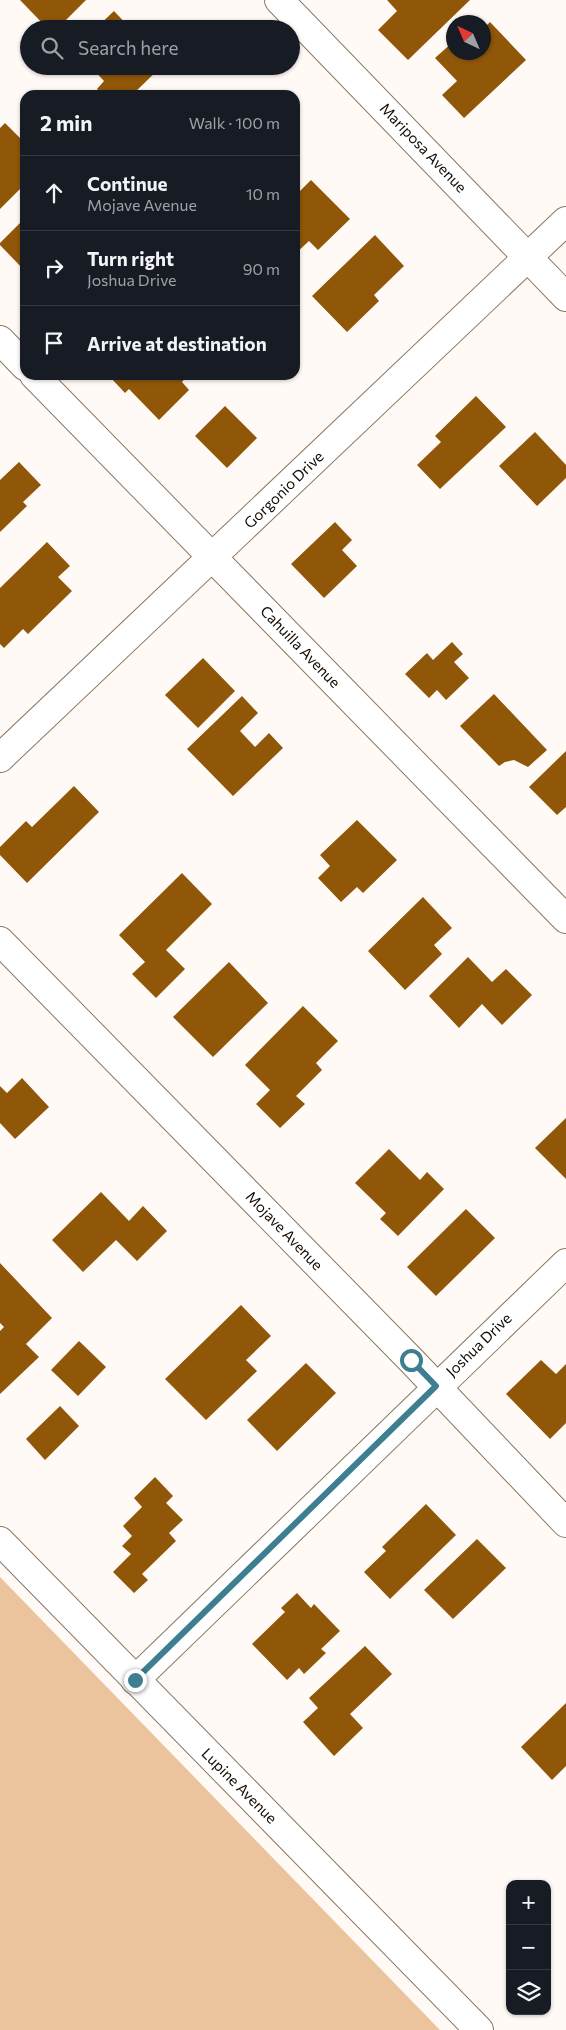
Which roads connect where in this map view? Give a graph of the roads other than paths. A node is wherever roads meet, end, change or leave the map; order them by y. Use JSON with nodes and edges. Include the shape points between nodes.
{"nodes":[{"id":1,"x":279,"y":0,"type":"edge"},
{"id":2,"x":298,"y":20,"type":"edge"},
{"id":3,"x":300,"y":22,"type":"edge"},
{"id":4,"x":566,"y":221,"type":"edge"},
{"id":5,"x":529,"y":257,"type":"junction"},
{"id":6,"x":566,"y":297,"type":"edge"},
{"id":7,"x":0,"y":340,"type":"edge"},
{"id":8,"x":20,"y":361,"type":"edge"},
{"id":9,"x":39,"y":380,"type":"edge"},
{"id":10,"x":212,"y":558,"type":"junction"},
{"id":11,"x":0,"y":758,"type":"edge"},
{"id":12,"x":566,"y":919,"type":"edge"},
{"id":13,"x":0,"y":941,"type":"edge"},
{"id":14,"x":566,"y":1263,"type":"edge"},
{"id":15,"x":436,"y":1386,"type":"junction"},
{"id":16,"x":566,"y":1523,"type":"edge"},
{"id":17,"x":0,"y":1541,"type":"edge"},
{"id":18,"x":135,"y":1680,"type":"junction"},
{"id":19,"x":479,"y":2030,"type":"edge"}],
"edges":[{"from":1,"to":2,"type":"street","name":"Mariposa Avenue"},
{"from":3,"to":5,"type":"street","name":"Mariposa Avenue"},
{"from":4,"to":5,"type":"street","name":"Gorgonio Drive"},
{"from":5,"to":6,"type":"street","name":"Mariposa Avenue"},
{"from":5,"to":10,"type":"street","name":"Gorgonio Drive"},
{"from":7,"to":8,"type":"street"},
{"from":9,"to":10,"type":"street","name":"Cahuilla Avenue"},
{"from":10,"to":11,"type":"street","name":"Gorgonio Drive"},
{"from":10,"to":12,"type":"street","name":"Cahuilla Avenue"},
{"from":13,"to":15,"type":"street","name":"Mojave Avenue"},
{"from":14,"to":15,"type":"street","name":"Joshua Drive"},
{"from":15,"to":16,"type":"street","name":"Mojave Avenue"},
{"from":15,"to":18,"type":"street","name":"Joshua Drive"},
{"from":17,"to":18,"type":"street","name":"Lupine Avenue"},
{"from":18,"to":19,"type":"street","name":"Lupine Avenue"}]}
